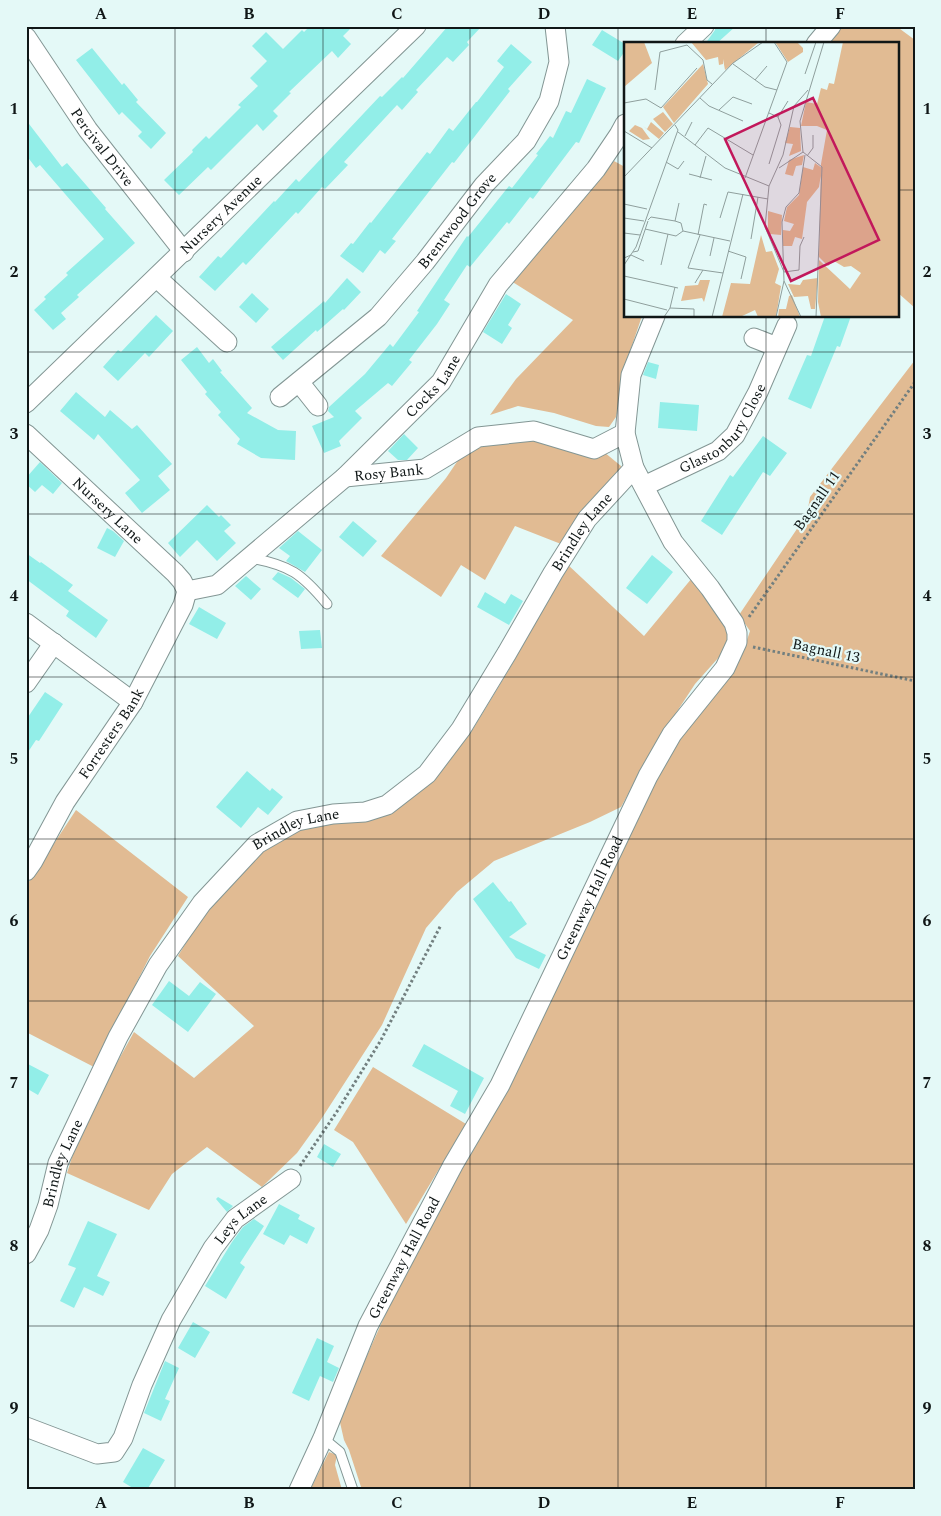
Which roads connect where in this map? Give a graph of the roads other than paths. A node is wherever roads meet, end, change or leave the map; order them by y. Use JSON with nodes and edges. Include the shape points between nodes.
{"nodes":[{"id":1,"x":416,"y":26,"type":"edge"},
{"id":2,"x":555,"y":26,"type":"edge"},
{"id":3,"x":704,"y":26,"type":"edge"},
{"id":4,"x":831,"y":26,"type":"edge"},
{"id":5,"x":26,"y":37,"type":"edge"},
{"id":6,"x":687,"y":42,"type":"edge"},
{"id":7,"x":818,"y":42,"type":"edge"},
{"id":8,"x":624,"y":126,"type":"edge"},
{"id":9,"x":184,"y":252,"type":"junction"},
{"id":10,"x":157,"y":278,"type":"junction"},
{"id":11,"x":654,"y":318,"type":"edge"},
{"id":12,"x":786,"y":325,"type":"dead end"},
{"id":13,"x":754,"y":338,"type":"dead end"},
{"id":14,"x":227,"y":342,"type":"dead end"},
{"id":15,"x":777,"y":347,"type":"junction"},
{"id":16,"x":298,"y":382,"type":"junction"},
{"id":17,"x":280,"y":397,"type":"dead end"},
{"id":18,"x":26,"y":403,"type":"edge"},
{"id":19,"x":318,"y":406,"type":"dead end"},
{"id":20,"x":26,"y":434,"type":"edge"},
{"id":21,"x":626,"y":434,"type":"junction"},
{"id":22,"x":634,"y":468,"type":"junction"},
{"id":23,"x":345,"y":476,"type":"junction"},
{"id":24,"x":644,"y":486,"type":"junction"},
{"id":25,"x":249,"y":558,"type":"junction"},
{"id":26,"x":187,"y":591,"type":"junction"},
{"id":27,"x":327,"y":604,"type":"dead end"},
{"id":28,"x":26,"y":623,"type":"edge"},
{"id":29,"x":54,"y":643,"type":"junction"},
{"id":30,"x":26,"y":683,"type":"edge"},
{"id":31,"x":133,"y":702,"type":"junction"},
{"id":32,"x":26,"y":871,"type":"edge"},
{"id":33,"x":291,"y":1179,"type":"road end"},
{"id":34,"x":26,"y":1254,"type":"edge"},
{"id":35,"x":26,"y":1427,"type":"edge"},
{"id":36,"x":323,"y":1438,"type":"junction"},
{"id":37,"x":299,"y":1490,"type":"edge"},
{"id":38,"x":353,"y":1490,"type":"edge"}],
"edges":[{"from":1,"to":9,"type":"street","name":"Nursery Avenue"},
{"from":2,"to":16,"type":"street","name":"Brentwood Grove","via":[[559,62],[549,101],[526,140],[484,185],[378,317]]},
{"from":3,"to":6,"type":"street"},
{"from":4,"to":7,"type":"street"},
{"from":5,"to":9,"type":"street","name":"Percival Drive","via":[[88,130]]},
{"from":8,"to":23,"type":"street","name":"Cocks Lane","via":[[596,168],[498,284],[441,382]]},
{"from":9,"to":10,"type":"street","name":"Nursery Avenue"},
{"from":10,"to":14,"type":"street"},
{"from":10,"to":18,"type":"street","name":"Nursery Avenue"},
{"from":11,"to":21,"type":"street","via":[[631,375]]},
{"from":12,"to":15,"type":"street","name":"Glastonbury Close"},
{"from":13,"to":15,"type":"street"},
{"from":15,"to":24,"type":"street","name":"Glastonbury Close","via":[[735,435],[718,450]]},
{"from":16,"to":17,"type":"street","name":"Brentwood Grove"},
{"from":16,"to":19,"type":"street"},
{"from":20,"to":26,"type":"street","name":"Nursery Lane","via":[[175,572]]},
{"from":21,"to":22,"type":"street"},
{"from":21,"to":23,"type":"street","name":"Rosy Bank","via":[[594,449],[534,432],[478,437],[425,469]]},
{"from":22,"to":24,"type":"street"},
{"from":22,"to":34,"type":"street","name":"Brindley Lane","via":[[587,519],[461,729],[427,774],[387,805],[365,812],[297,821],[257,844],[202,903],[158,965],[118,1038],[58,1163],[48,1205]]},
{"from":23,"to":25,"type":"street","name":"Cocks Lane"},
{"from":24,"to":36,"type":"street","name":"Greenway Hall Road","via":[[673,542],[734,623],[737,642],[725,668],[672,734],[648,776],[500,1085],[453,1165],[368,1326]]},
{"from":25,"to":26,"type":"street","name":"Cocks Lane","via":[[217,584]]},
{"from":25,"to":27,"type":"lane","via":[[290,570],[312,586]]},
{"from":26,"to":31,"type":"street","name":"Forresters Bank","via":[[183,605]]},
{"from":28,"to":29,"type":"street"},
{"from":29,"to":30,"type":"street"},
{"from":29,"to":31,"type":"street"},
{"from":31,"to":32,"type":"street","name":"Forresters Bank","via":[[65,802]]},
{"from":33,"to":35,"type":"street","name":"Leys Lane","via":[[235,1219],[212,1248],[171,1320],[123,1438],[114,1452],[97,1454]]},
{"from":36,"to":37,"type":"street","name":"Greenway Hall Road"},
{"from":36,"to":38,"type":"lane","via":[[340,1452]]}]}
